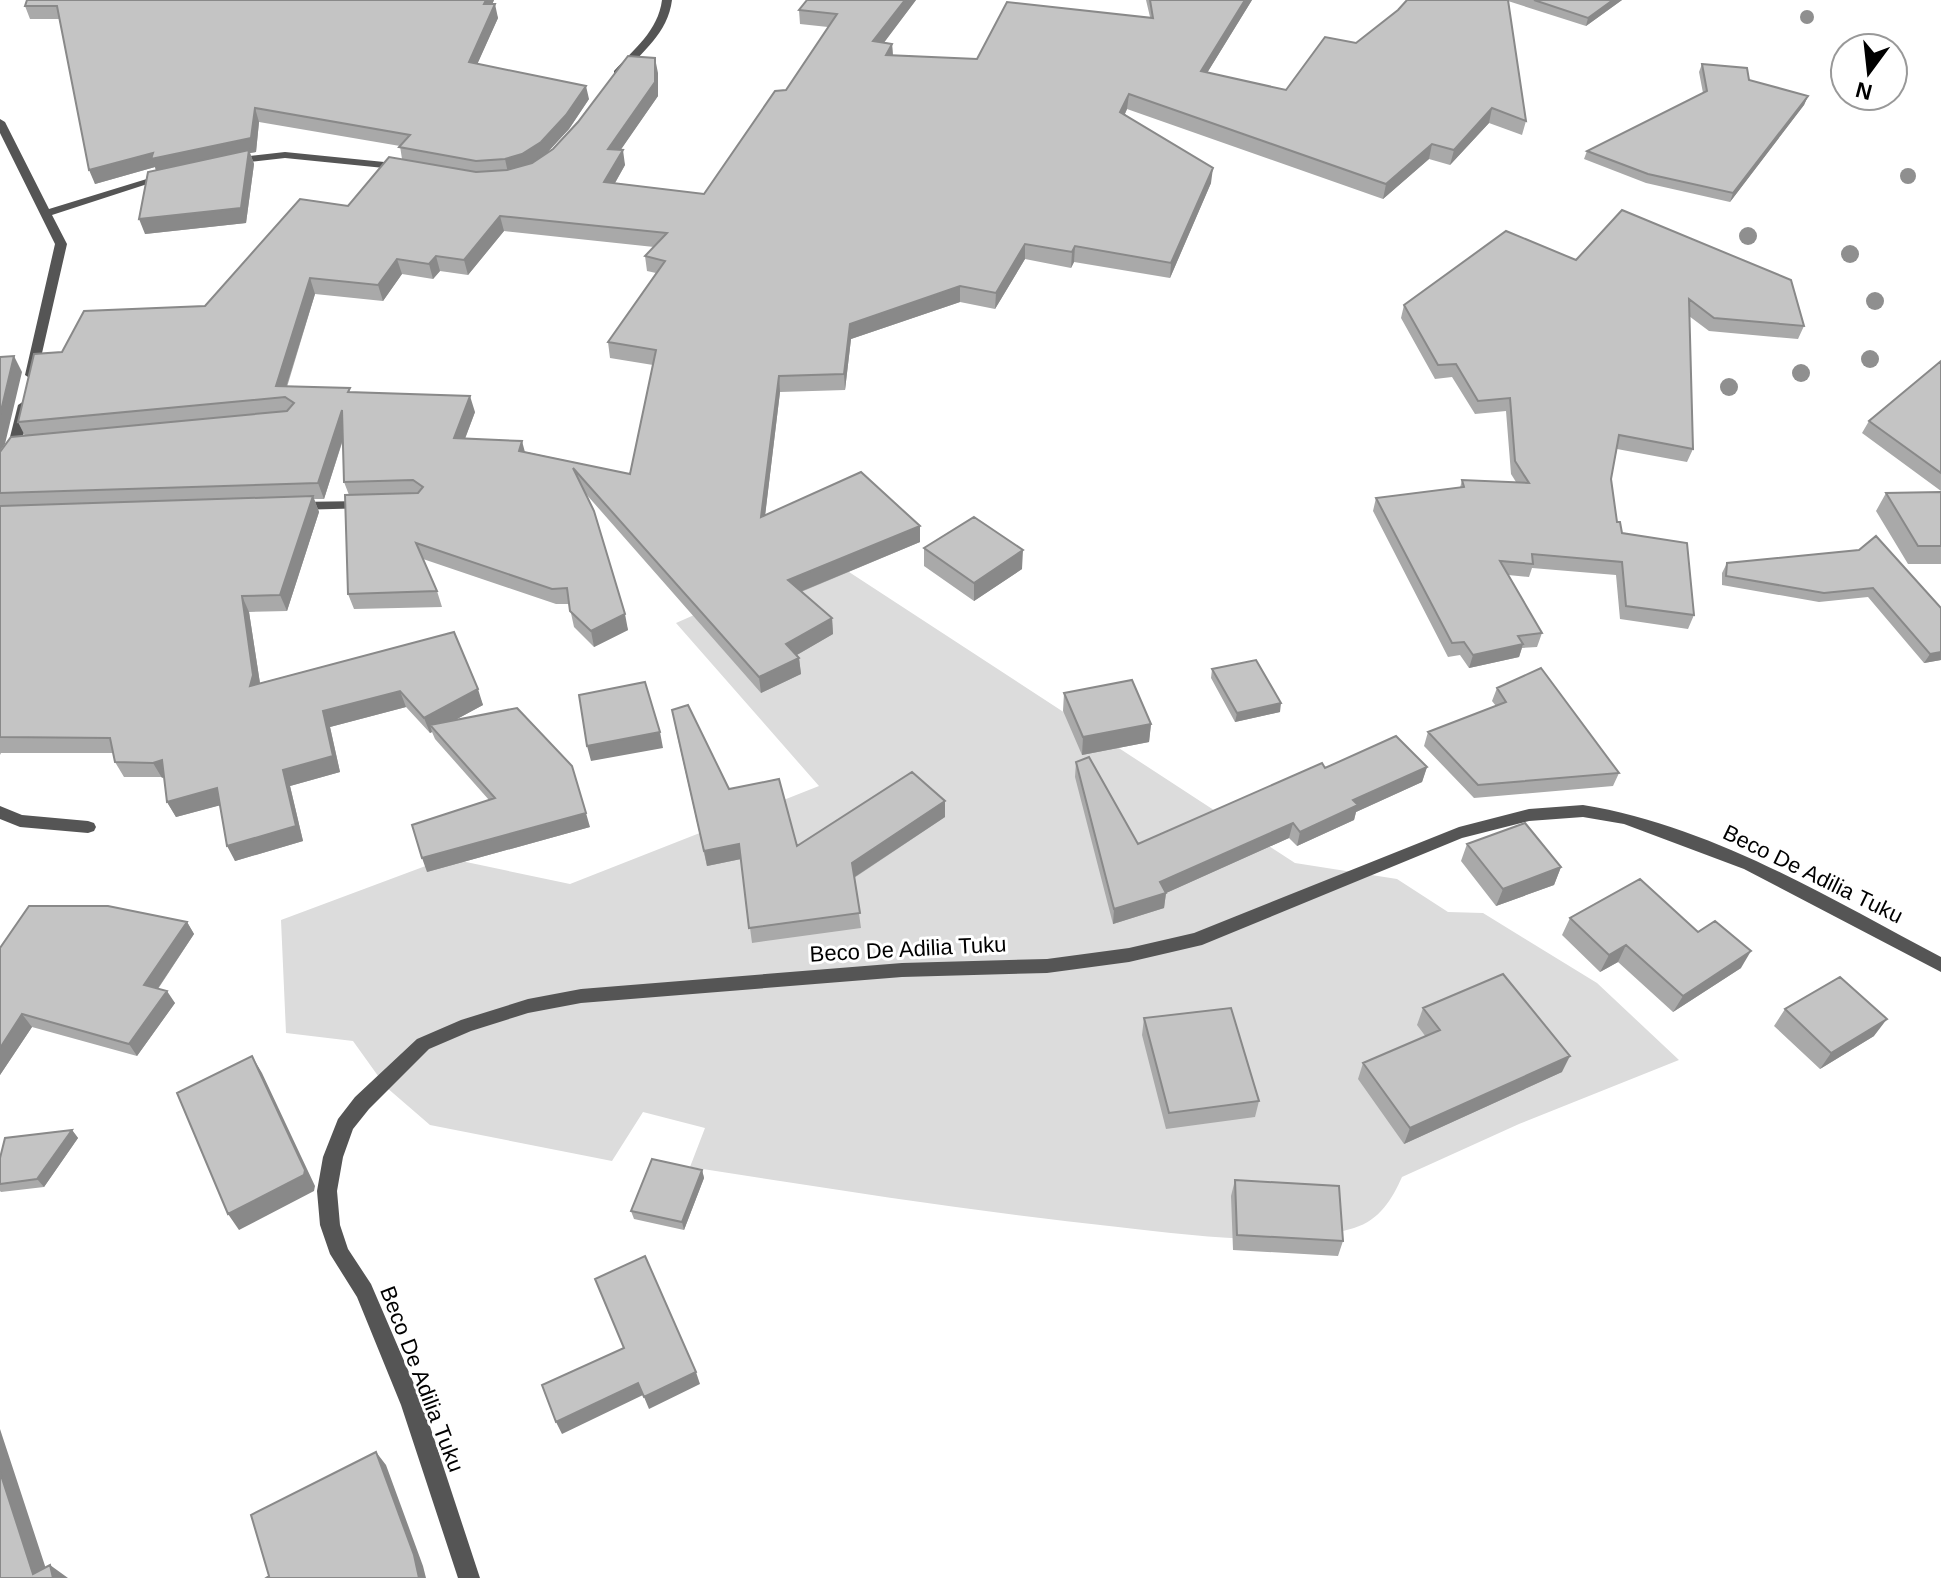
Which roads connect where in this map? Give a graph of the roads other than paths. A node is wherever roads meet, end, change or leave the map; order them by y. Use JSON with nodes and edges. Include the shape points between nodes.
{"nodes":[{"id":1,"x":667,"y":0,"type":"edge"},
{"id":2,"x":606,"y":87,"type":"edge"},
{"id":3,"x":0,"y":122,"type":"edge"},
{"id":4,"x":220,"y":164,"type":"edge"},
{"id":5,"x":419,"y":170,"type":"edge"},
{"id":6,"x":174,"y":174,"type":"edge"},
{"id":7,"x":46,"y":213,"type":"junction"},
{"id":8,"x":29,"y":445,"type":"edge"},
{"id":9,"x":14,"y":446,"type":"junction"},
{"id":10,"x":0,"y":464,"type":"edge"},
{"id":11,"x":387,"y":504,"type":"edge"},
{"id":12,"x":279,"y":507,"type":"edge"},
{"id":13,"x":0,"y":812,"type":"edge"},
{"id":14,"x":88,"y":827,"type":"dead end"},
{"id":15,"x":1941,"y":965,"type":"edge"},
{"id":16,"x":469,"y":1578,"type":"edge"}],
"edges":[{"from":1,"to":2,"type":"street","via":[[660,27]]},
{"from":3,"to":7,"type":"street"},
{"from":4,"to":5,"type":"street","via":[[285,155]]},
{"from":6,"to":7,"type":"street"},
{"from":7,"to":9,"type":"street","via":[[61,244]]},
{"from":8,"to":9,"type":"street"},
{"from":9,"to":10,"type":"street"},
{"from":11,"to":12,"type":"street"},
{"from":13,"to":14,"type":"street","via":[[20,821]]},
{"from":15,"to":16,"type":"street","name":"Beco De Adilia Tuku","via":[[1750,864],[1626,818],[1583,811],[1529,815],[1459,833],[1196,940],[1129,955],[1047,966],[902,970],[581,996],[467,1025],[423,1044],[362,1103],[345,1125],[327,1191],[340,1254],[364,1291],[412,1405]]}]}
